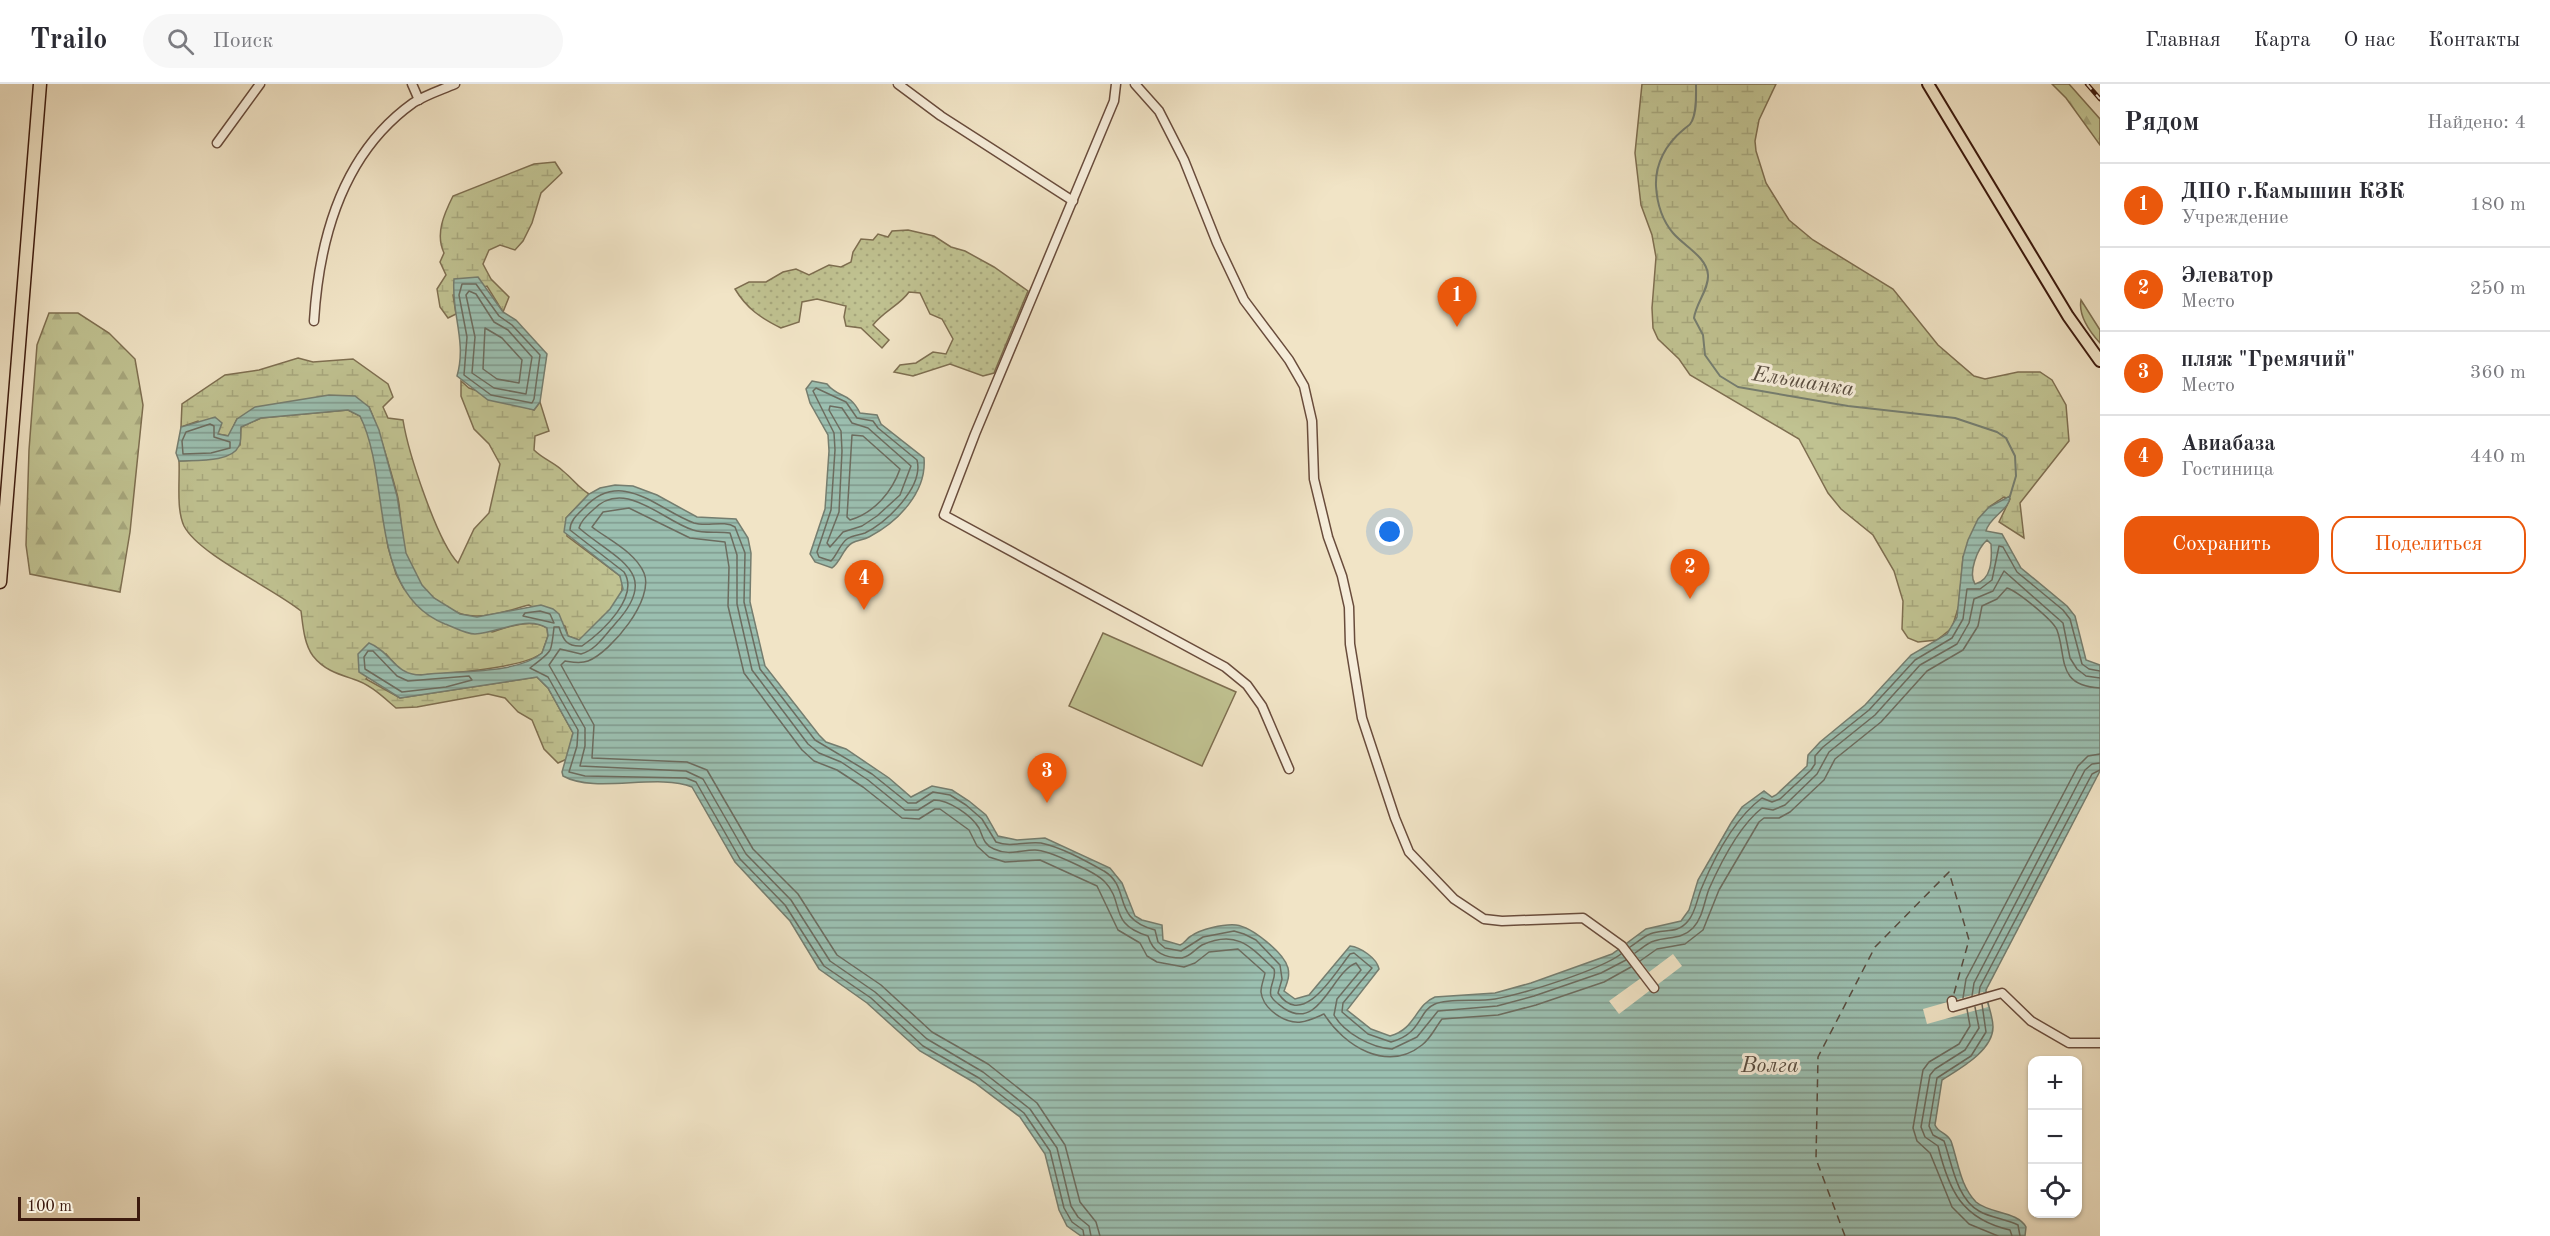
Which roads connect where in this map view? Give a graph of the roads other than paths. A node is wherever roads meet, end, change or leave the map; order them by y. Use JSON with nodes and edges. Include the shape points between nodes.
{"nodes":[{"id":1,"x":40,"y":84,"type":"edge"},
{"id":2,"x":260,"y":84,"type":"edge"},
{"id":3,"x":412,"y":84,"type":"edge"},
{"id":4,"x":455,"y":84,"type":"edge"},
{"id":5,"x":898,"y":84,"type":"edge"},
{"id":6,"x":1116,"y":84,"type":"edge"},
{"id":7,"x":1135,"y":84,"type":"edge"},
{"id":8,"x":1928,"y":84,"type":"edge"},
{"id":9,"x":419,"y":100,"type":"junction"},
{"id":10,"x":217,"y":142,"type":"dead end"},
{"id":11,"x":1073,"y":201,"type":"junction"},
{"id":12,"x":314,"y":321,"type":"dead end"},
{"id":13,"x":2100,"y":361,"type":"edge"},
{"id":14,"x":0,"y":582,"type":"edge"},
{"id":15,"x":1289,"y":768,"type":"dead end"},
{"id":16,"x":1654,"y":988,"type":"dead end"},
{"id":17,"x":1952,"y":1001,"type":"dead end"},
{"id":18,"x":2100,"y":1043,"type":"edge"}],
"edges":[{"from":1,"to":14,"type":"highway"},
{"from":2,"to":10,"type":"street"},
{"from":3,"to":9,"type":"street"},
{"from":4,"to":9,"type":"street"},
{"from":5,"to":11,"type":"street"},
{"from":6,"to":11,"type":"street","via":[[1114,102]]},
{"from":7,"to":16,"type":"street","via":[[1159,111],[1184,160],[1244,300],[1304,386],[1312,421],[1314,479],[1342,576],[1362,718],[1409,852],[1454,899],[1484,919],[1583,918],[1622,946]]},
{"from":8,"to":13,"type":"main road","via":[[2068,316]]},
{"from":9,"to":12,"type":"street","via":[[378,135],[345,183],[326,234],[316,282]]},
{"from":11,"to":15,"type":"street","via":[[944,515],[1225,667],[1247,685],[1262,706]]},
{"from":17,"to":18,"type":"street","via":[[1953,1006],[2002,993],[2031,1020],[2069,1044]]}]}
